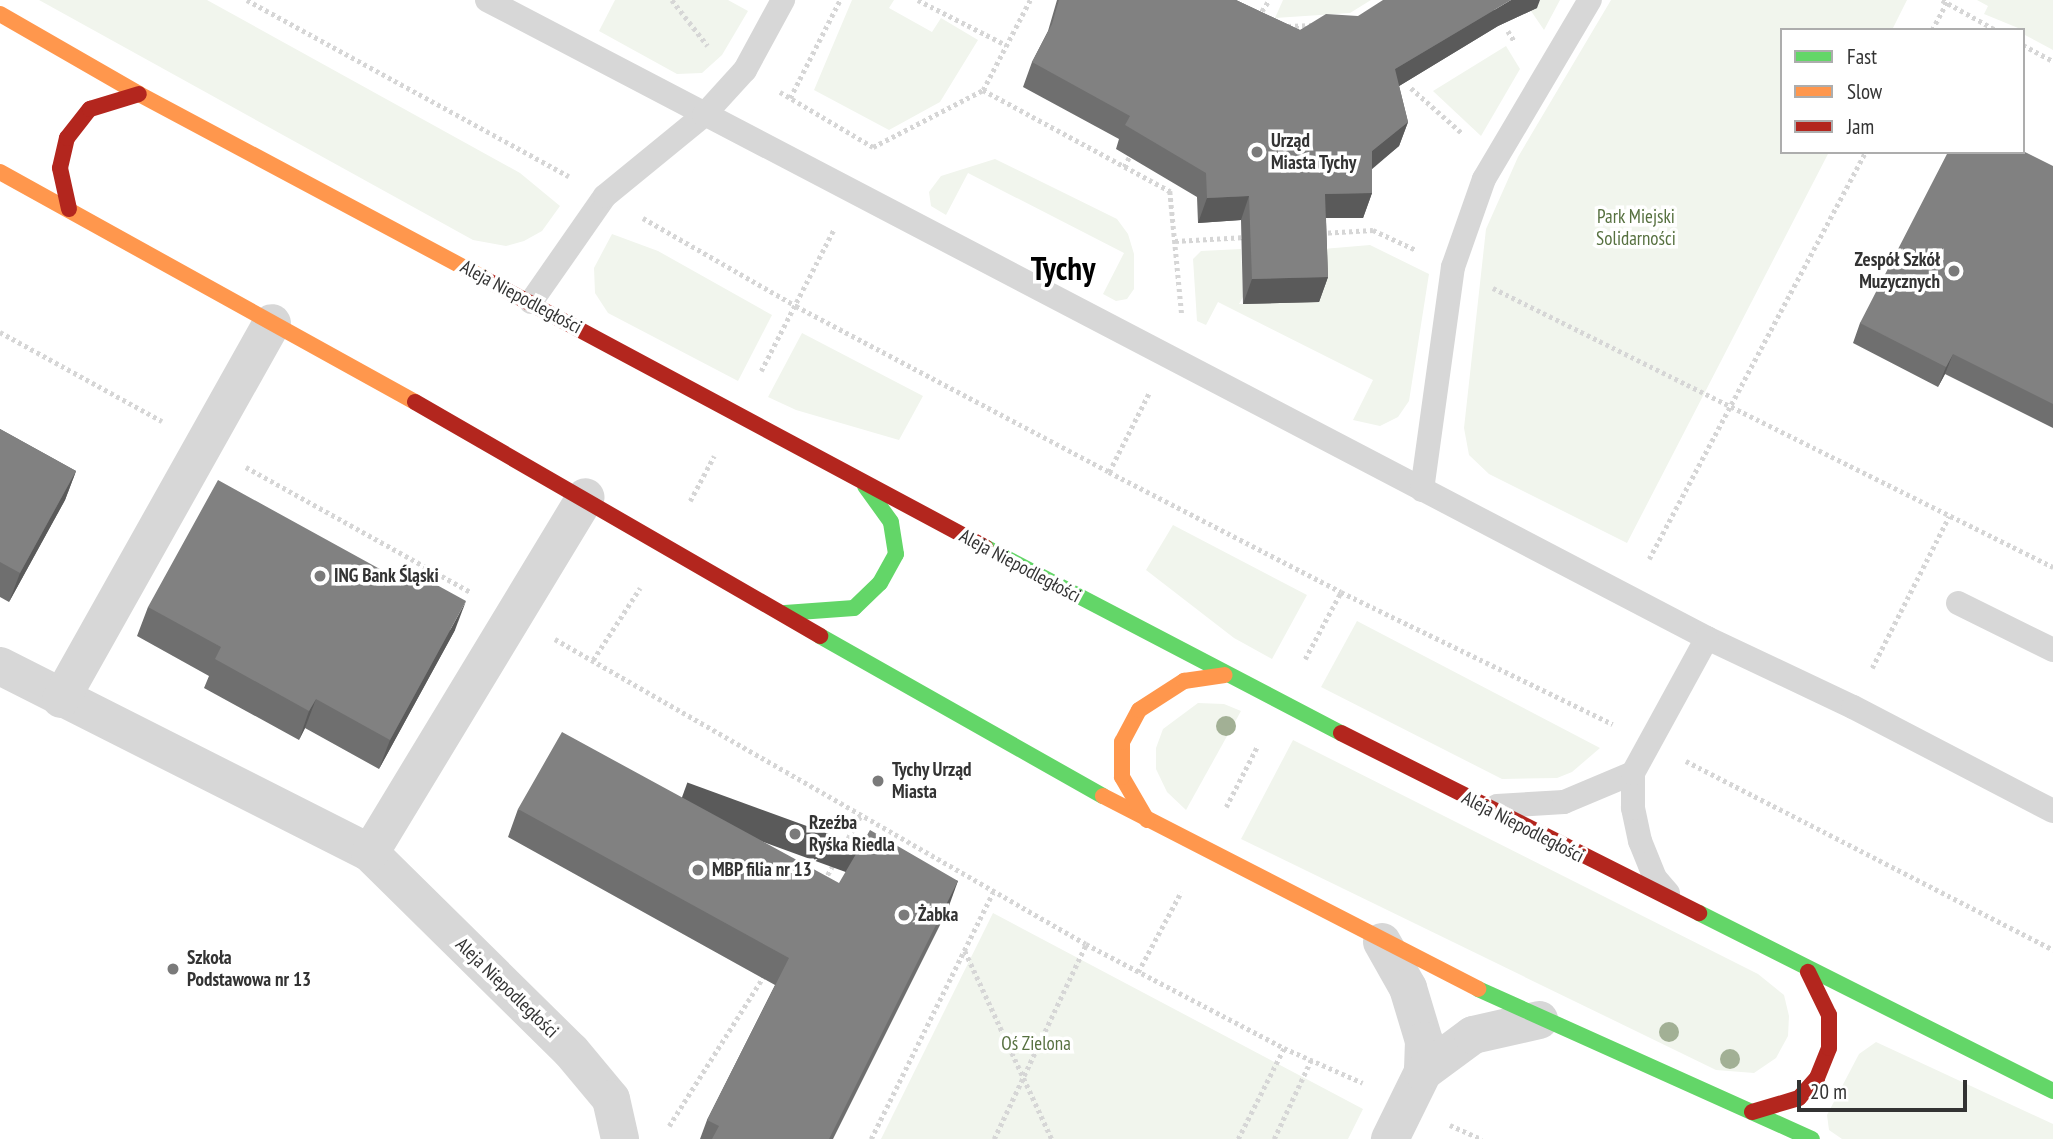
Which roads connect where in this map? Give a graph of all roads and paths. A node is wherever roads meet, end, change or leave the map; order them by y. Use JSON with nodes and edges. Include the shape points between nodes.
{"nodes":[{"id":1,"x":247,"y":0,"type":"edge"},
{"id":2,"x":487,"y":0,"type":"edge"},
{"id":3,"x":672,"y":0,"type":"edge"},
{"id":4,"x":783,"y":0,"type":"edge"},
{"id":5,"x":840,"y":0,"type":"edge"},
{"id":6,"x":918,"y":0,"type":"edge"},
{"id":7,"x":1030,"y":0,"type":"edge"},
{"id":8,"x":1269,"y":0,"type":"edge"},
{"id":9,"x":1590,"y":0,"type":"edge"},
{"id":10,"x":1946,"y":1,"type":"edge"},
{"id":11,"x":0,"y":14,"type":"edge"},
{"id":12,"x":1321,"y":24,"type":"edge"},
{"id":13,"x":1279,"y":27,"type":"edge"},
{"id":14,"x":1933,"y":28,"type":"edge"},
{"id":15,"x":1993,"y":28,"type":"edge"},
{"id":16,"x":1251,"y":29,"type":"edge"},
{"id":17,"x":1006,"y":45,"type":"junction"},
{"id":18,"x":2025,"y":46,"type":"edge"},
{"id":19,"x":2053,"y":61,"type":"edge"},
{"id":20,"x":745,"y":70,"type":"junction"},
{"id":21,"x":1411,"y":89,"type":"edge"},
{"id":22,"x":983,"y":90,"type":"junction"},
{"id":23,"x":139,"y":93,"type":"junction"},
{"id":24,"x":790,"y":98,"type":"junction"},
{"id":25,"x":704,"y":115,"type":"junction"},
{"id":26,"x":873,"y":147,"type":"junction"},
{"id":27,"x":1865,"y":154,"type":"edge"},
{"id":28,"x":1129,"y":157,"type":"edge"},
{"id":29,"x":1495,"y":163,"type":"junction"},
{"id":30,"x":1124,"y":167,"type":"junction"},
{"id":31,"x":0,"y":172,"type":"edge"},
{"id":32,"x":852,"y":192,"type":"junction"},
{"id":33,"x":605,"y":196,"type":"junction"},
{"id":34,"x":69,"y":209,"type":"junction"},
{"id":35,"x":1307,"y":233,"type":"edge"},
{"id":36,"x":1254,"y":236,"type":"edge"},
{"id":37,"x":1175,"y":241,"type":"junction"},
{"id":38,"x":1453,"y":267,"type":"junction"},
{"id":39,"x":531,"y":302,"type":"junction"},
{"id":40,"x":796,"y":306,"type":"junction"},
{"id":41,"x":272,"y":323,"type":"junction"},
{"id":42,"x":0,"y":332,"type":"edge"},
{"id":43,"x":1167,"y":357,"type":"junction"},
{"id":44,"x":755,"y":383,"type":"dead end"},
{"id":45,"x":1726,"y":408,"type":"junction"},
{"id":46,"x":203,"y":444,"type":"junction"},
{"id":47,"x":717,"y":451,"type":"dead end"},
{"id":48,"x":1109,"y":472,"type":"junction"},
{"id":49,"x":862,"y":481,"type":"junction"},
{"id":50,"x":1422,"y":490,"type":"junction"},
{"id":51,"x":586,"y":497,"type":"junction"},
{"id":52,"x":685,"y":508,"type":"dead end"},
{"id":53,"x":1949,"y":516,"type":"junction"},
{"id":54,"x":2053,"y":567,"type":"edge"},
{"id":55,"x":643,"y":583,"type":"dead end"},
{"id":56,"x":1341,"y":592,"type":"junction"},
{"id":57,"x":1629,"y":597,"type":"junction"},
{"id":58,"x":1958,"y":603,"type":"dead end"},
{"id":59,"x":785,"y":613,"type":"junction"},
{"id":60,"x":512,"y":614,"type":"junction"},
{"id":61,"x":1707,"y":638,"type":"junction"},
{"id":62,"x":2053,"y":650,"type":"edge"},
{"id":63,"x":593,"y":660,"type":"junction"},
{"id":64,"x":0,"y":666,"type":"edge"},
{"id":65,"x":1301,"y":666,"type":"dead end"},
{"id":66,"x":1225,"y":675,"type":"junction"},
{"id":67,"x":61,"y":699,"type":"junction"},
{"id":68,"x":1853,"y":707,"type":"junction"},
{"id":69,"x":1623,"y":729,"type":"dead end"},
{"id":70,"x":1262,"y":737,"type":"dead end"},
{"id":71,"x":1682,"y":758,"type":"dead end"},
{"id":72,"x":1633,"y":773,"type":"junction"},
{"id":73,"x":1477,"y":805,"type":"junction"},
{"id":74,"x":2053,"y":811,"type":"edge"},
{"id":75,"x":1222,"y":814,"type":"dead end"},
{"id":76,"x":861,"y":815,"type":"junction"},
{"id":77,"x":1147,"y":820,"type":"junction"},
{"id":78,"x":370,"y":853,"type":"junction"},
{"id":79,"x":821,"y":885,"type":"edge"},
{"id":80,"x":1183,"y":888,"type":"dead end"},
{"id":81,"x":993,"y":892,"type":"junction"},
{"id":82,"x":1679,"y":906,"type":"junction"},
{"id":83,"x":1381,"y":942,"type":"junction"},
{"id":84,"x":1086,"y":944,"type":"junction"},
{"id":85,"x":964,"y":950,"type":"junction"},
{"id":86,"x":2053,"y":950,"type":"edge"},
{"id":87,"x":771,"y":965,"type":"edge"},
{"id":88,"x":1139,"y":972,"type":"junction"},
{"id":89,"x":1808,"y":972,"type":"junction"},
{"id":90,"x":1539,"y":1020,"type":"junction"},
{"id":91,"x":1284,"y":1048,"type":"junction"},
{"id":92,"x":1311,"y":1060,"type":"junction"},
{"id":93,"x":1423,"y":1072,"type":"junction"},
{"id":94,"x":1024,"y":1078,"type":"junction"},
{"id":95,"x":1366,"y":1085,"type":"dead end"},
{"id":96,"x":2053,"y":1091,"type":"edge"},
{"id":97,"x":1752,"y":1112,"type":"junction"},
{"id":98,"x":1444,"y":1122,"type":"dead end"},
{"id":99,"x":620,"y":1139,"type":"edge"},
{"id":100,"x":661,"y":1139,"type":"edge"},
{"id":101,"x":871,"y":1139,"type":"edge"},
{"id":102,"x":993,"y":1139,"type":"edge"},
{"id":103,"x":1052,"y":1139,"type":"edge"},
{"id":104,"x":1238,"y":1139,"type":"edge"},
{"id":105,"x":1274,"y":1139,"type":"edge"},
{"id":106,"x":1390,"y":1139,"type":"edge"},
{"id":107,"x":1482,"y":1139,"type":"edge"},
{"id":108,"x":1812,"y":1139,"type":"edge"}],
"edges":[{"from":1,"to":33,"type":"path"},
{"from":2,"to":25,"type":"lane"},
{"from":3,"to":20,"type":"path","via":[[715,54]]},
{"from":4,"to":20,"type":"lane"},
{"from":5,"to":24,"type":"path"},
{"from":6,"to":17,"type":"path"},
{"from":7,"to":17,"type":"path"},
{"from":8,"to":16,"type":"path"},
{"from":9,"to":29,"type":"lane"},
{"from":10,"to":14,"type":"path"},
{"from":10,"to":15,"type":"path"},
{"from":11,"to":23,"type":"street","name":"Aleja Niepodległości"},
{"from":12,"to":13,"type":"path"},
{"from":17,"to":22,"type":"path"},
{"from":18,"to":19,"type":"path"},
{"from":20,"to":24,"type":"path"},
{"from":20,"to":25,"type":"lane"},
{"from":21,"to":29,"type":"path"},
{"from":22,"to":26,"type":"path"},
{"from":22,"to":30,"type":"path"},
{"from":23,"to":34,"type":"street","via":[[90,109],[67,138],[60,168]]},
{"from":23,"to":39,"type":"street","name":"Aleja Niepodległości"},
{"from":24,"to":26,"type":"path"},
{"from":25,"to":32,"type":"lane"},
{"from":25,"to":33,"type":"lane"},
{"from":26,"to":32,"type":"path"},
{"from":27,"to":45,"type":"path"},
{"from":28,"to":30,"type":"path"},
{"from":29,"to":38,"type":"lane"},
{"from":30,"to":37,"type":"path","via":[[1170,191]]},
{"from":31,"to":34,"type":"street"},
{"from":32,"to":40,"type":"path"},
{"from":32,"to":43,"type":"lane"},
{"from":33,"to":39,"type":"lane"},
{"from":33,"to":40,"type":"path"},
{"from":34,"to":41,"type":"street"},
{"from":35,"to":38,"type":"path","via":[[1373,230]]},
{"from":36,"to":37,"type":"path"},
{"from":37,"to":43,"type":"path","via":[[1183,325]]},
{"from":38,"to":45,"type":"path"},
{"from":38,"to":50,"type":"lane"},
{"from":39,"to":49,"type":"street","name":"Aleja Niepodległości"},
{"from":40,"to":44,"type":"path"},
{"from":40,"to":48,"type":"path"},
{"from":41,"to":46,"type":"street"},
{"from":41,"to":51,"type":"street"},
{"from":42,"to":46,"type":"path"},
{"from":43,"to":48,"type":"path"},
{"from":43,"to":50,"type":"lane"},
{"from":45,"to":53,"type":"path"},
{"from":45,"to":57,"type":"path"},
{"from":46,"to":60,"type":"path"},
{"from":46,"to":67,"type":"street"},
{"from":47,"to":52,"type":"path"},
{"from":48,"to":56,"type":"path"},
{"from":49,"to":59,"type":"street","via":[[891,522],[896,554],[885,573],[854,608]]},
{"from":49,"to":66,"type":"street","name":"Aleja Niepodległości"},
{"from":50,"to":57,"type":"lane"},
{"from":51,"to":59,"type":"street"},
{"from":51,"to":60,"type":"street"},
{"from":53,"to":54,"type":"path"},
{"from":53,"to":68,"type":"path"},
{"from":55,"to":63,"type":"path"},
{"from":56,"to":65,"type":"path"},
{"from":56,"to":69,"type":"path"},
{"from":57,"to":61,"type":"lane"},
{"from":58,"to":62,"type":"lane"},
{"from":59,"to":77,"type":"street","via":[[928,700]]},
{"from":60,"to":63,"type":"path"},
{"from":60,"to":78,"type":"street"},
{"from":61,"to":68,"type":"lane"},
{"from":61,"to":72,"type":"lane"},
{"from":63,"to":76,"type":"path"},
{"from":64,"to":67,"type":"street","name":"Aleja Niepodległości"},
{"from":66,"to":73,"type":"street","name":"Aleja Niepodległości"},
{"from":66,"to":77,"type":"street","via":[[1184,681],[1139,710],[1122,742],[1122,777]]},
{"from":67,"to":78,"type":"street","name":"Aleja Niepodległości"},
{"from":68,"to":74,"type":"lane"},
{"from":70,"to":75,"type":"path"},
{"from":71,"to":86,"type":"path"},
{"from":72,"to":73,"type":"lane","via":[[1564,802],[1521,808]]},
{"from":72,"to":82,"type":"lane","via":[[1633,808],[1640,841],[1655,878]]},
{"from":73,"to":82,"type":"street","name":"Aleja Niepodległości"},
{"from":76,"to":79,"type":"path"},
{"from":76,"to":81,"type":"path"},
{"from":77,"to":83,"type":"street"},
{"from":78,"to":99,"type":"street","name":"Aleja Niepodległości","via":[[571,1051],[611,1099]]},
{"from":80,"to":88,"type":"path"},
{"from":81,"to":84,"type":"path"},
{"from":81,"to":85,"type":"path"},
{"from":82,"to":89,"type":"street","name":"Aleja Niepodległości"},
{"from":83,"to":90,"type":"street"},
{"from":83,"to":93,"type":"street","via":[[1418,1010]]},
{"from":84,"to":88,"type":"path"},
{"from":84,"to":94,"type":"path"},
{"from":85,"to":94,"type":"path"},
{"from":85,"to":101,"type":"path"},
{"from":87,"to":100,"type":"path"},
{"from":88,"to":91,"type":"path"},
{"from":89,"to":96,"type":"street","name":"Aleja Niepodległości"},
{"from":89,"to":97,"type":"street","via":[[1829,1015],[1825,1058],[1817,1077],[1799,1098]]},
{"from":90,"to":93,"type":"street","via":[[1473,1035]]},
{"from":90,"to":97,"type":"street"},
{"from":91,"to":92,"type":"path"},
{"from":91,"to":104,"type":"path"},
{"from":92,"to":95,"type":"path"},
{"from":92,"to":105,"type":"path"},
{"from":93,"to":106,"type":"street"},
{"from":94,"to":102,"type":"path"},
{"from":94,"to":103,"type":"path"},
{"from":97,"to":108,"type":"street"},
{"from":98,"to":107,"type":"path"}]}
